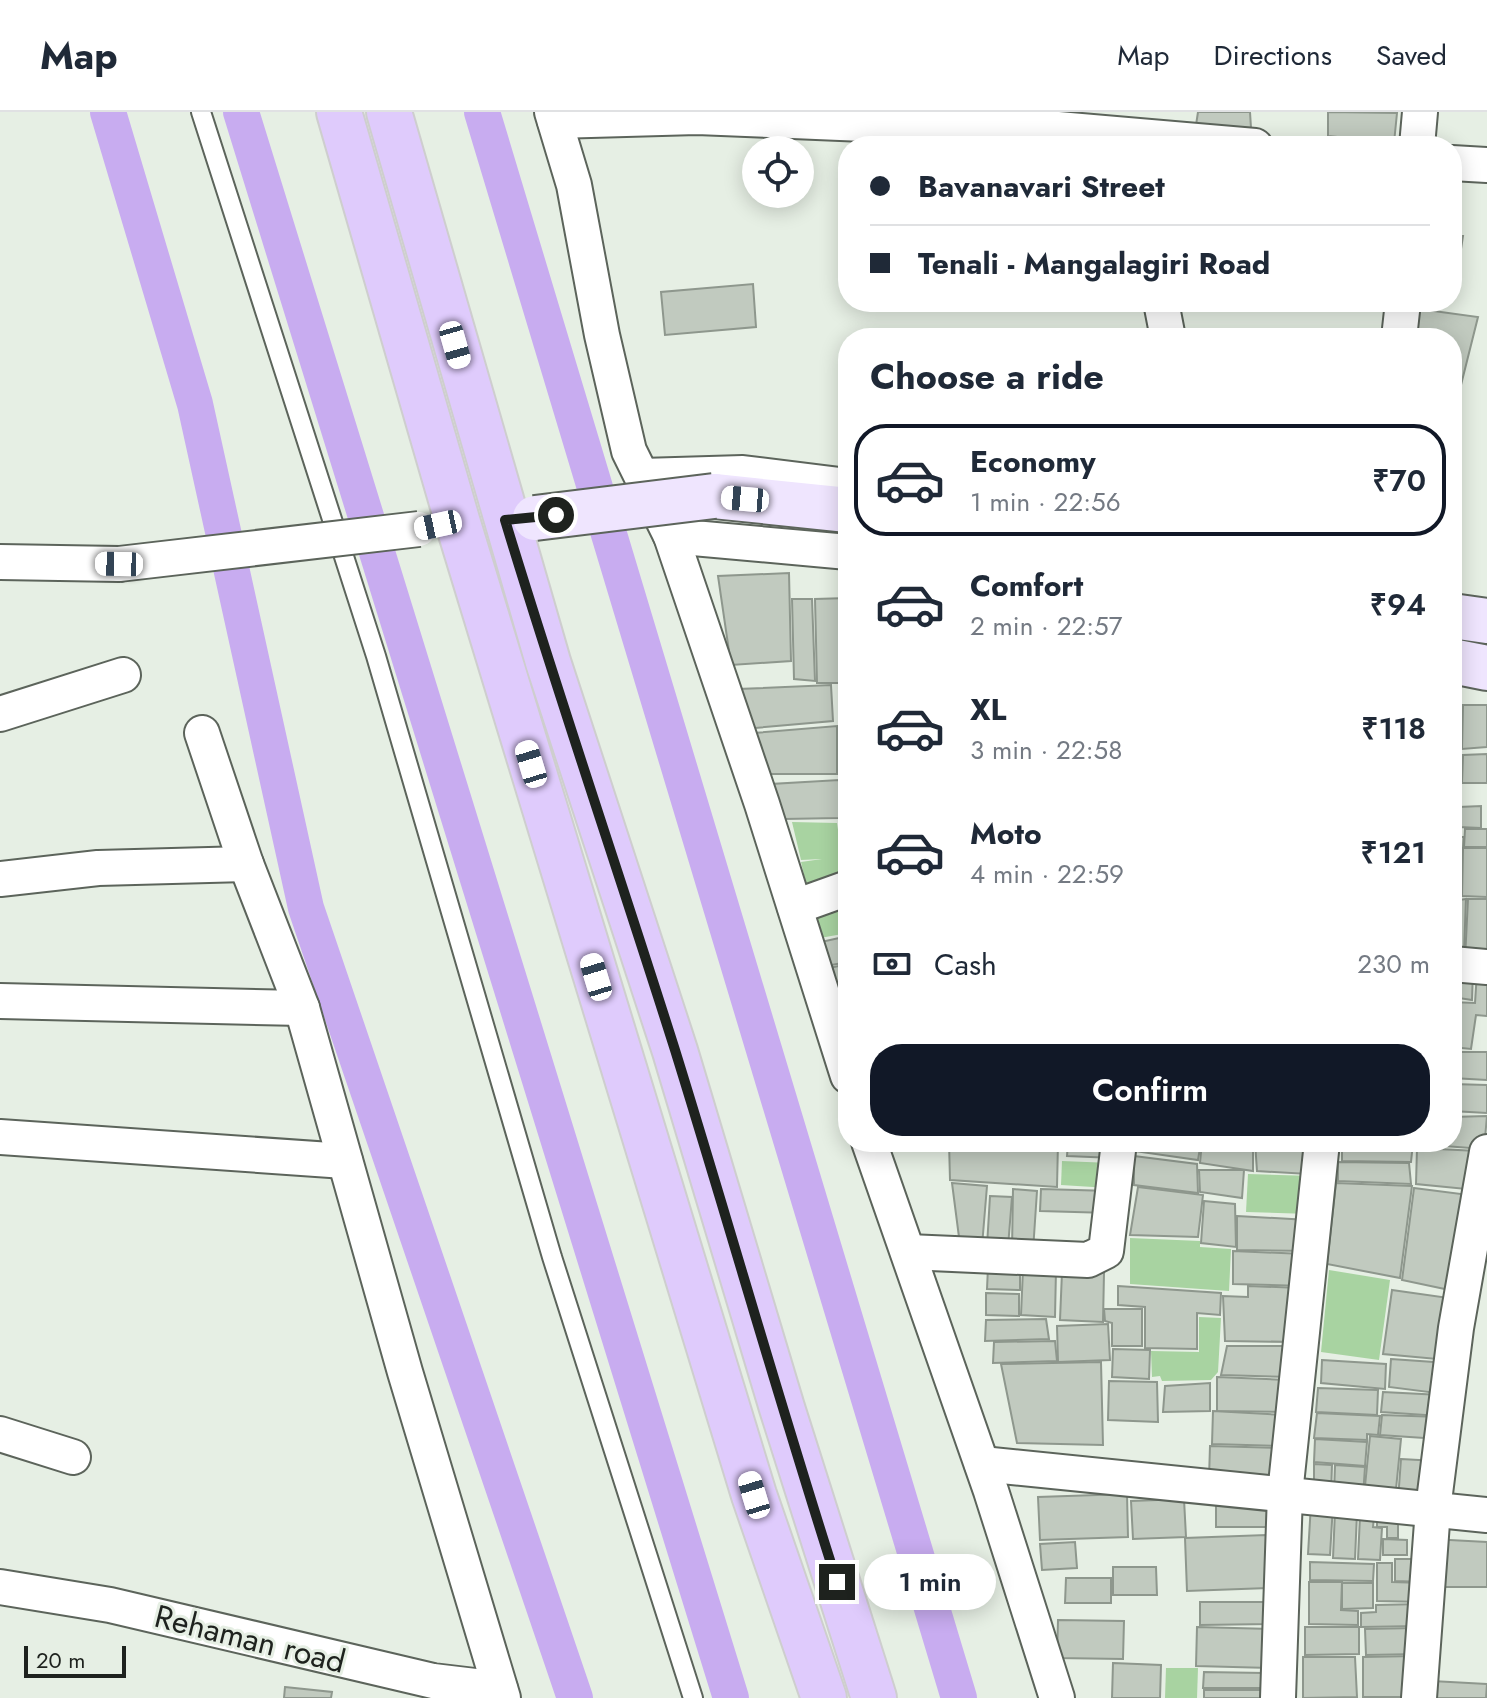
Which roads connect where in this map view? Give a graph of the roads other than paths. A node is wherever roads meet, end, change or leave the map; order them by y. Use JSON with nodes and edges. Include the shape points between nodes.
{"nodes":[{"id":1,"x":201,"y":112,"type":"edge"},
{"id":2,"x":339,"y":112,"type":"edge"},
{"id":3,"x":389,"y":112,"type":"edge"},
{"id":4,"x":1420,"y":112,"type":"edge"},
{"id":5,"x":562,"y":116,"type":"edge"},
{"id":6,"x":888,"y":118,"type":"edge"},
{"id":7,"x":1098,"y":136,"type":"edge"},
{"id":8,"x":1418,"y":136,"type":"edge"},
{"id":9,"x":1462,"y":164,"type":"edge"},
{"id":10,"x":1487,"y":165,"type":"edge"},
{"id":11,"x":642,"y":476,"type":"junction"},
{"id":12,"x":838,"y":485,"type":"edge"},
{"id":13,"x":838,"y":509,"type":"edge"},
{"id":14,"x":520,"y":519,"type":"junction"},
{"id":15,"x":438,"y":525,"type":"junction"},
{"id":16,"x":671,"y":536,"type":"junction"},
{"id":17,"x":838,"y":551,"type":"edge"},
{"id":18,"x":0,"y":562,"type":"edge"},
{"id":19,"x":1462,"y":617,"type":"edge"},
{"id":20,"x":1487,"y":621,"type":"edge"},
{"id":21,"x":1462,"y":663,"type":"edge"},
{"id":22,"x":1487,"y":668,"type":"edge"},
{"id":23,"x":123,"y":675,"type":"dead end"},
{"id":24,"x":0,"y":714,"type":"edge"},
{"id":25,"x":202,"y":733,"type":"dead end"},
{"id":26,"x":246,"y":864,"type":"junction"},
{"id":27,"x":0,"y":879,"type":"edge"},
{"id":28,"x":838,"y":892,"type":"edge"},
{"id":29,"x":795,"y":907,"type":"junction"},
{"id":30,"x":1462,"y":965,"type":"edge"},
{"id":31,"x":1487,"y":967,"type":"edge"},
{"id":32,"x":0,"y":1001,"type":"edge"},
{"id":33,"x":302,"y":1008,"type":"junction"},
{"id":34,"x":838,"y":1044,"type":"edge"},
{"id":35,"x":0,"y":1137,"type":"edge"},
{"id":36,"x":873,"y":1152,"type":"edge"},
{"id":37,"x":1118,"y":1152,"type":"edge"},
{"id":38,"x":1321,"y":1152,"type":"edge"},
{"id":39,"x":1487,"y":1152,"type":"edge"},
{"id":40,"x":345,"y":1161,"type":"junction"},
{"id":41,"x":908,"y":1252,"type":"junction"},
{"id":42,"x":0,"y":1434,"type":"edge"},
{"id":43,"x":73,"y":1457,"type":"dead end"},
{"id":44,"x":982,"y":1464,"type":"junction"},
{"id":45,"x":1285,"y":1494,"type":"junction"},
{"id":46,"x":1433,"y":1509,"type":"junction"},
{"id":47,"x":1487,"y":1515,"type":"edge"},
{"id":48,"x":0,"y":1587,"type":"edge"},
{"id":49,"x":501,"y":1693,"type":"edge"},
{"id":50,"x":693,"y":1698,"type":"edge"},
{"id":51,"x":824,"y":1698,"type":"edge"},
{"id":52,"x":874,"y":1698,"type":"edge"},
{"id":53,"x":1057,"y":1698,"type":"edge"},
{"id":54,"x":1278,"y":1698,"type":"edge"},
{"id":55,"x":1419,"y":1698,"type":"edge"}],
"edges":[{"from":1,"to":50,"type":"lane","via":[[376,656],[552,1257]]},
{"from":2,"to":15,"type":"main road"},
{"from":3,"to":14,"type":"main road"},
{"from":4,"to":8,"type":"street"},
{"from":5,"to":6,"type":"street"},
{"from":5,"to":11,"type":"street","via":[[602,335],[629,451]]},
{"from":6,"to":7,"type":"street"},
{"from":9,"to":10,"type":"street"},
{"from":11,"to":12,"type":"street","via":[[743,473]]},
{"from":11,"to":16,"type":"street"},
{"from":13,"to":14,"type":"main road","bridge":true,"via":[[714,496]]},
{"from":14,"to":15,"type":"main road"},
{"from":14,"to":52,"type":"main road","via":[[548,662],[675,1051]]},
{"from":15,"to":18,"type":"street","bridge":true,"via":[[119,564]]},
{"from":15,"to":51,"type":"main road"},
{"from":16,"to":17,"type":"street"},
{"from":16,"to":29,"type":"street"},
{"from":19,"to":20,"type":"main road"},
{"from":21,"to":22,"type":"main road"},
{"from":23,"to":24,"type":"street"},
{"from":25,"to":26,"type":"street"},
{"from":26,"to":27,"type":"street","via":[[98,868]]},
{"from":26,"to":33,"type":"street"},
{"from":28,"to":29,"type":"street"},
{"from":29,"to":34,"type":"street"},
{"from":30,"to":31,"type":"street"},
{"from":32,"to":33,"type":"street"},
{"from":33,"to":40,"type":"street"},
{"from":35,"to":40,"type":"street"},
{"from":36,"to":41,"type":"street"},
{"from":37,"to":41,"type":"street","via":[[1106,1251],[1088,1260]]},
{"from":38,"to":45,"type":"street"},
{"from":39,"to":46,"type":"street","via":[[1456,1328]]},
{"from":40,"to":49,"type":"street"},
{"from":41,"to":44,"type":"street"},
{"from":42,"to":43,"type":"street"},
{"from":44,"to":45,"type":"street"},
{"from":44,"to":53,"type":"street"},
{"from":45,"to":46,"type":"street"},
{"from":45,"to":54,"type":"street"},
{"from":46,"to":47,"type":"street"},
{"from":46,"to":55,"type":"street"},
{"from":48,"to":49,"type":"street","name":"Rehaman road","via":[[110,1605]]}]}
